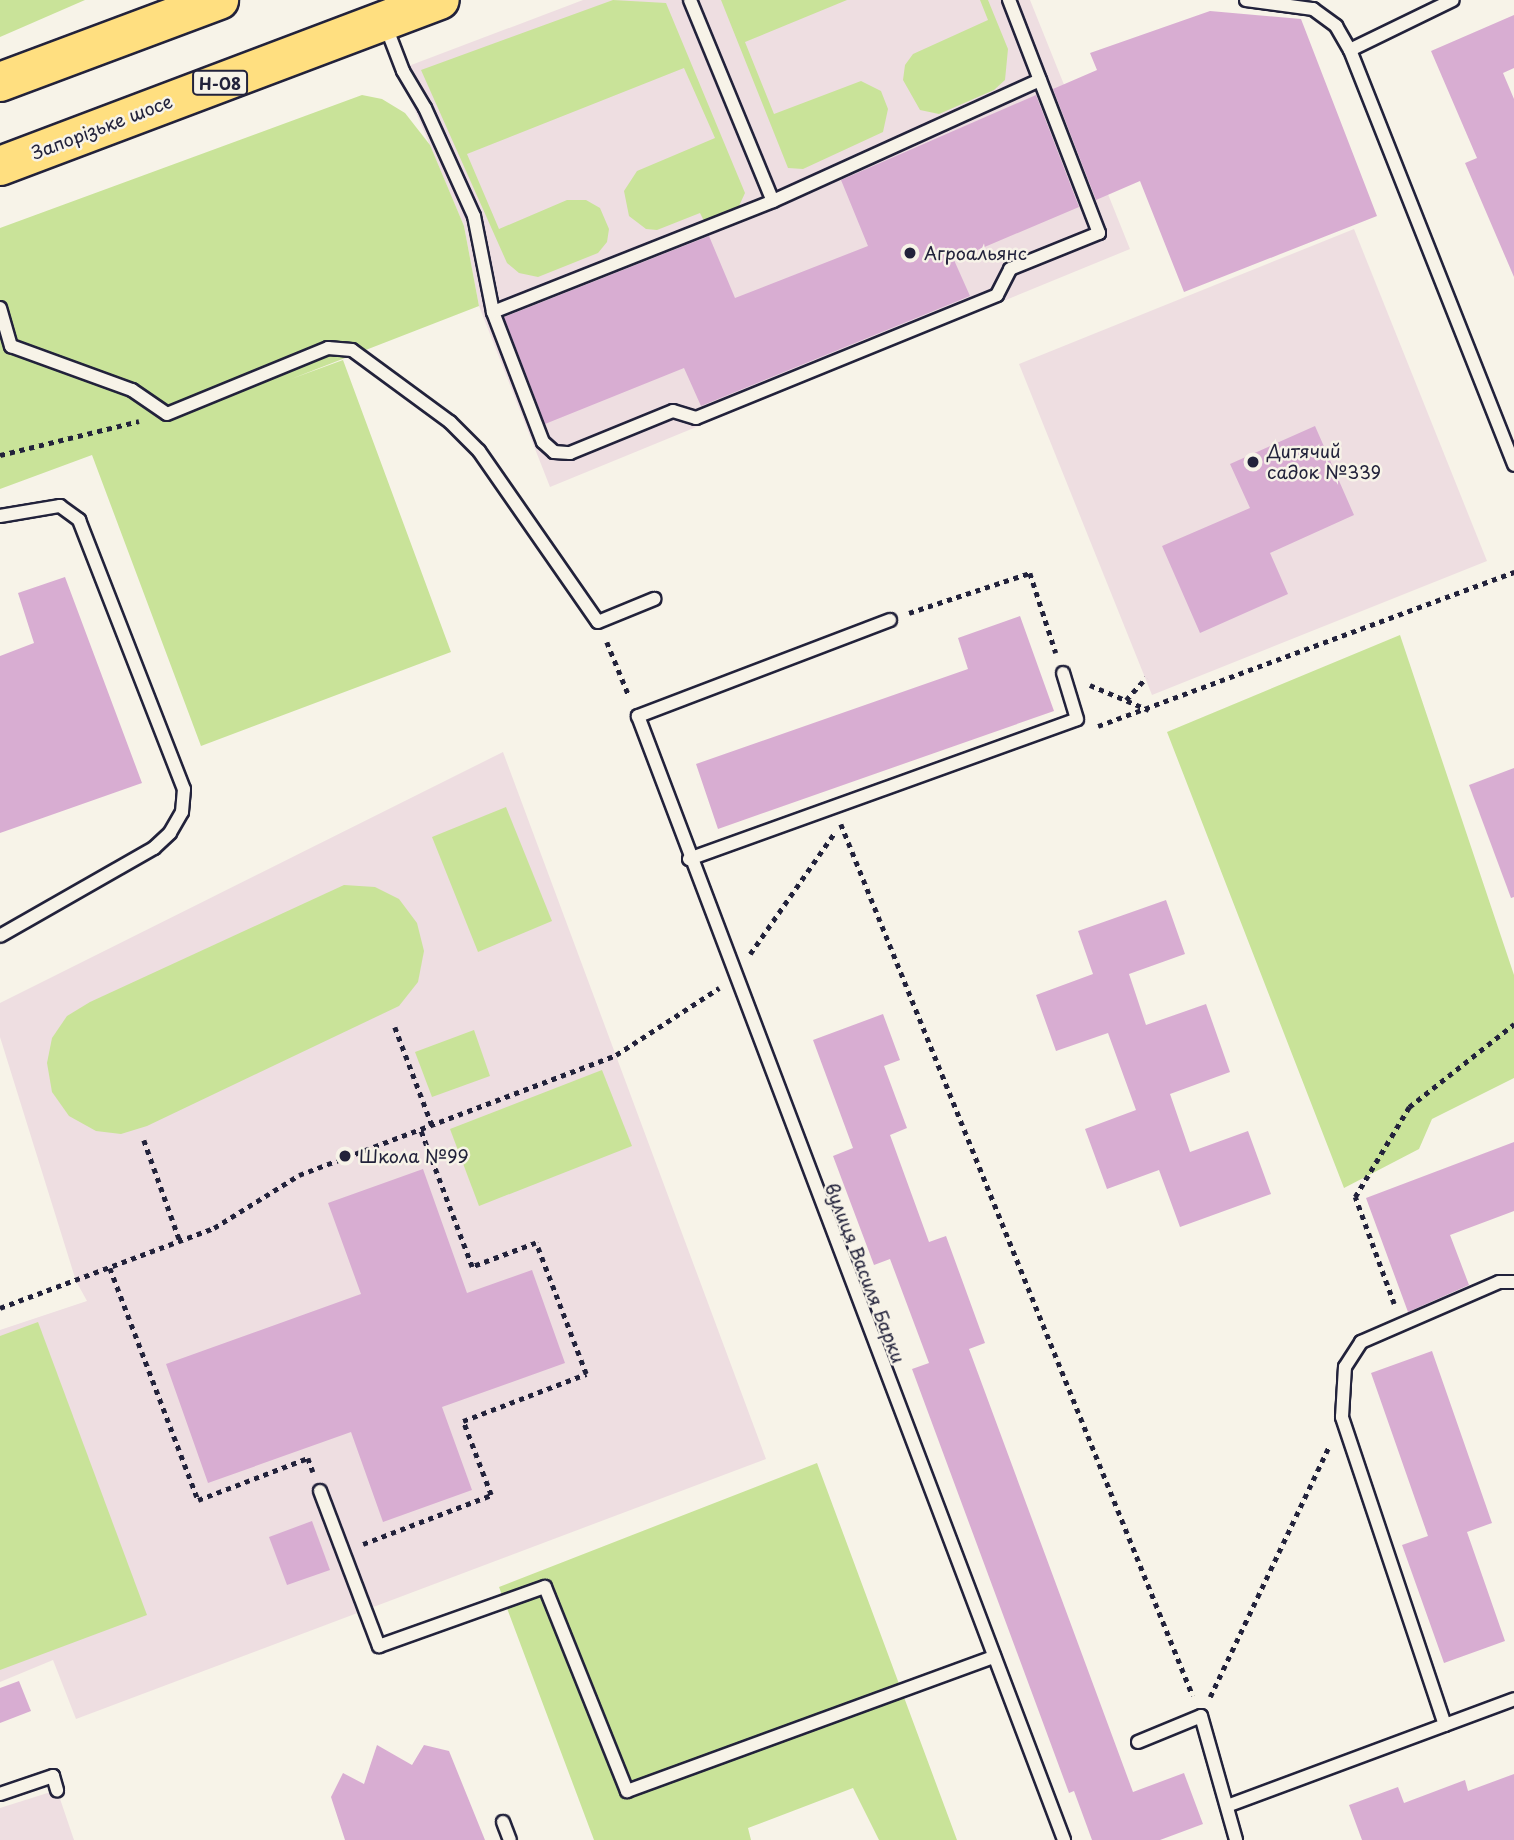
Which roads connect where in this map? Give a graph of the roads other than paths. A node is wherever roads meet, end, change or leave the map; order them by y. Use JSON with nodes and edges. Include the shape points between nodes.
{"nodes":[{"id":1,"x":440,"y":0,"type":"edge"},
{"id":2,"x":690,"y":0,"type":"edge"},
{"id":3,"x":1009,"y":0,"type":"edge"},
{"id":4,"x":1246,"y":0,"type":"edge"},
{"id":5,"x":1453,"y":0,"type":"edge"},
{"id":6,"x":209,"y":2,"type":"edge"},
{"id":7,"x":384,"y":20,"type":"junction"},
{"id":8,"x":1350,"y":50,"type":"junction"},
{"id":9,"x":1040,"y":80,"type":"junction"},
{"id":10,"x":0,"y":82,"type":"edge"},
{"id":11,"x":0,"y":166,"type":"edge"},
{"id":12,"x":773,"y":201,"type":"junction"},
{"id":13,"x":0,"y":308,"type":"edge"},
{"id":14,"x":493,"y":312,"type":"junction"},
{"id":15,"x":1514,"y":465,"type":"edge"},
{"id":16,"x":0,"y":516,"type":"edge"},
{"id":17,"x":653,"y":599,"type":"dead end"},
{"id":18,"x":890,"y":620,"type":"road end"},
{"id":19,"x":1063,"y":673,"type":"road end"},
{"id":20,"x":689,"y":859,"type":"junction"},
{"id":21,"x":0,"y":936,"type":"edge"},
{"id":22,"x":1514,"y":1282,"type":"edge"},
{"id":23,"x":320,"y":1491,"type":"road end"},
{"id":24,"x":994,"y":1657,"type":"junction"},
{"id":25,"x":1514,"y":1699,"type":"edge"},
{"id":26,"x":1445,"y":1725,"type":"junction"},
{"id":27,"x":1138,"y":1742,"type":"dead end"},
{"id":28,"x":57,"y":1790,"type":"dead end"},
{"id":29,"x":0,"y":1794,"type":"edge"},
{"id":30,"x":1227,"y":1806,"type":"junction"},
{"id":31,"x":503,"y":1822,"type":"dead end"},
{"id":32,"x":510,"y":1840,"type":"edge"},
{"id":33,"x":1064,"y":1840,"type":"edge"},
{"id":34,"x":1236,"y":1840,"type":"edge"}],
"edges":[{"from":1,"to":7,"type":"main road","name":"Запорізьке шосе","number":"Н-08"},
{"from":2,"to":12,"type":"lane"},
{"from":3,"to":9,"type":"lane"},
{"from":4,"to":8,"type":"lane","via":[[1313,9],[1336,26]]},
{"from":5,"to":8,"type":"lane"},
{"from":6,"to":10,"type":"main road"},
{"from":7,"to":11,"type":"main road","name":"Запорізьке шосе","number":"Н-08"},
{"from":7,"to":14,"type":"lane","via":[[403,71],[474,216]]},
{"from":8,"to":15,"type":"lane"},
{"from":9,"to":12,"type":"lane"},
{"from":9,"to":14,"type":"lane","via":[[1099,233],[1010,269],[997,295],[696,418],[673,411],[570,453],[554,452],[542,442]]},
{"from":12,"to":14,"type":"lane"},
{"from":13,"to":17,"type":"lane","via":[[11,346],[132,390],[167,414],[328,348],[352,350],[450,422],[479,451],[598,622]]},
{"from":16,"to":21,"type":"lane","via":[[60,506],[79,520],[184,789],[182,812],[154,848]]},
{"from":18,"to":20,"type":"lane","name":"вулиця Василя Барки","via":[[638,716]]},
{"from":19,"to":20,"type":"lane","via":[[1077,719]]},
{"from":20,"to":24,"type":"lane","name":"вулиця Василя Барки"},
{"from":22,"to":26,"type":"lane","via":[[1499,1282],[1361,1342],[1345,1367],[1342,1417]]},
{"from":23,"to":24,"type":"lane","via":[[379,1646],[545,1587],[627,1791]]},
{"from":24,"to":33,"type":"lane","name":"вулиця Василя Барки"},
{"from":25,"to":26,"type":"lane"},
{"from":26,"to":30,"type":"lane"},
{"from":27,"to":30,"type":"lane","via":[[1201,1716]]},
{"from":28,"to":29,"type":"lane","via":[[53,1776]]},
{"from":30,"to":34,"type":"lane"},
{"from":31,"to":32,"type":"lane"}]}
